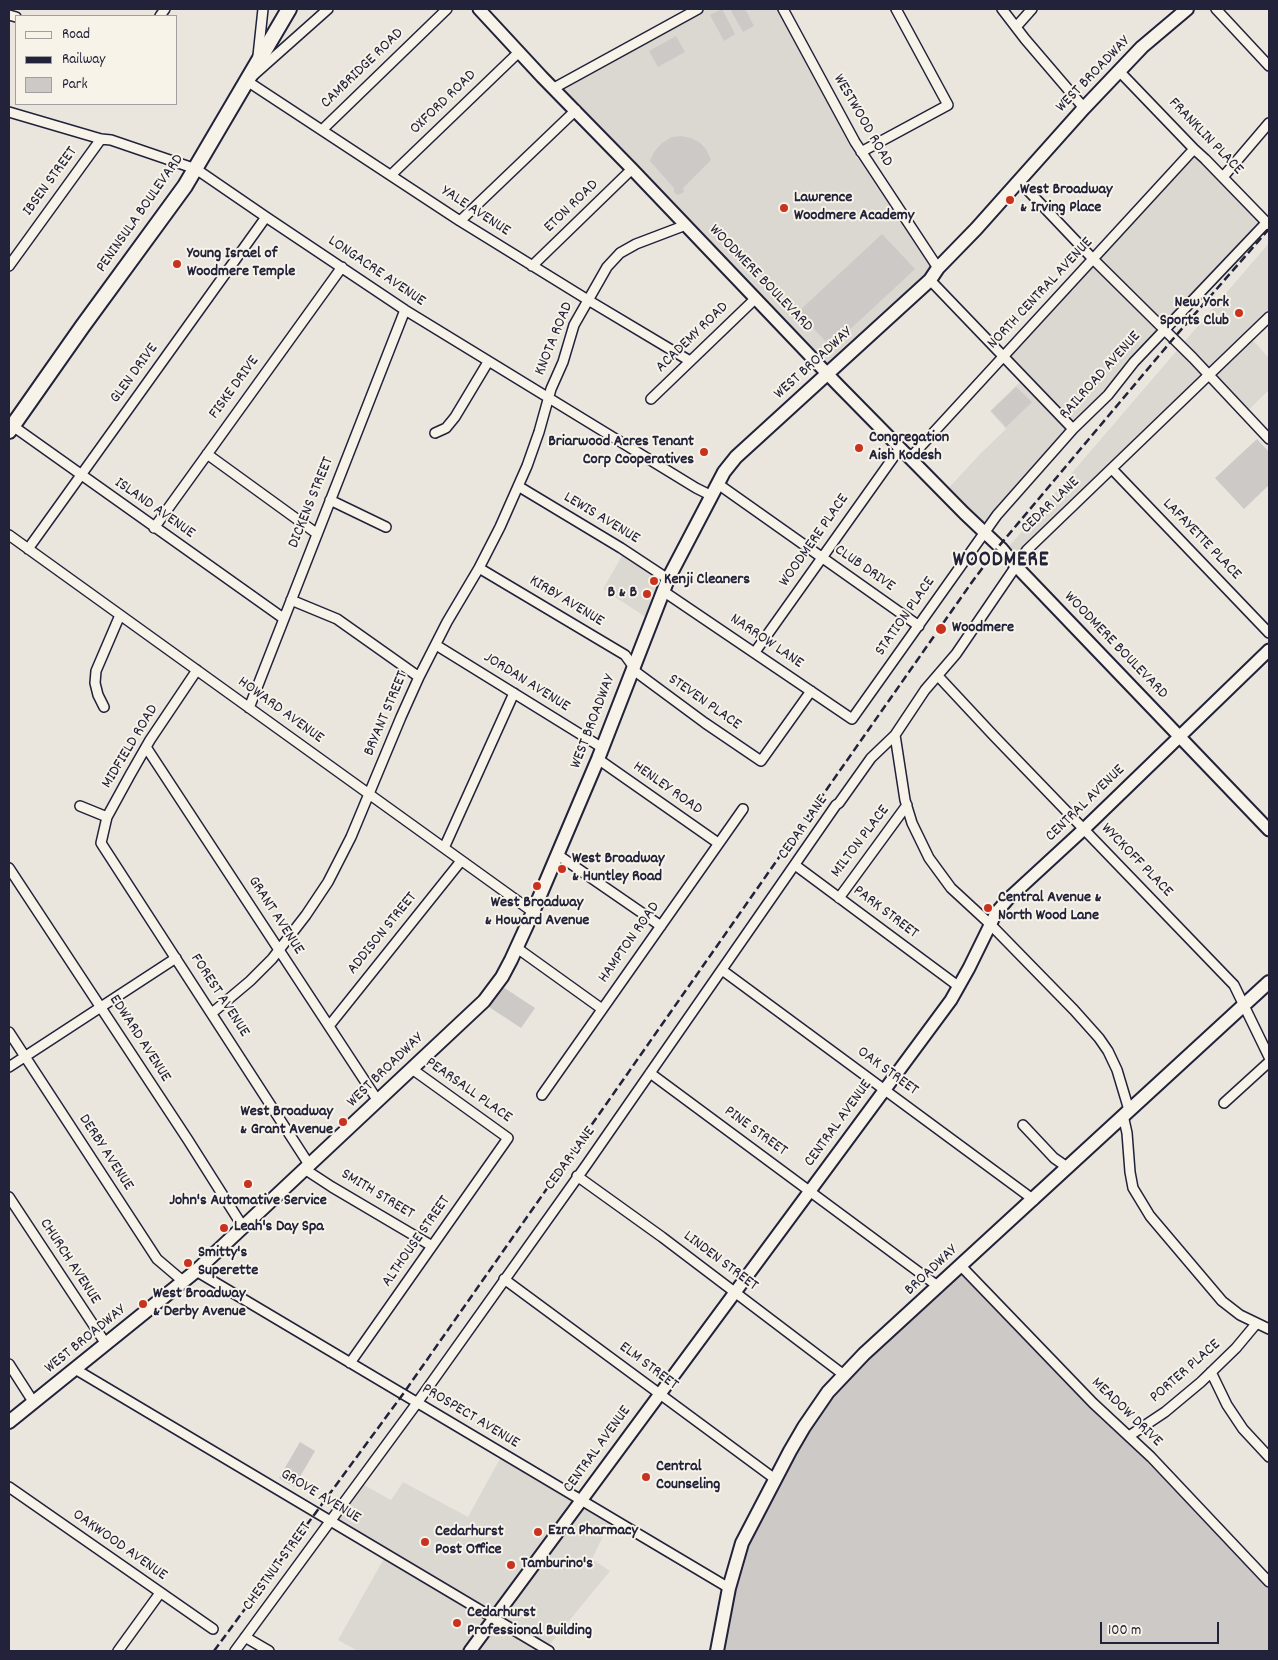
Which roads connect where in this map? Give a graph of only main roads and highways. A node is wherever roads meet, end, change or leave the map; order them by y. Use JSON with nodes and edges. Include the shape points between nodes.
{"nodes":[{"id":1,"x":289,"y":9,"type":"edge"},
{"id":2,"x":1185,"y":9,"type":"edge"},
{"id":3,"x":10,"y":427,"type":"edge"},
{"id":4,"x":1269,"y":982,"type":"edge"},
{"id":5,"x":9,"y":1422,"type":"edge"},
{"id":6,"x":717,"y":1651,"type":"edge"}],
"edges":[{"from":1,"to":3,"type":"main road","name":"PENINSULA BOULEVARD","via":[[196,169]]},
{"from":2,"to":5,"type":"main road","name":"WEST BROADWAY","via":[[1084,108],[930,280],[736,457],[724,472],[665,585],[600,753],[533,912],[502,976],[484,1000],[196,1272]]},
{"from":4,"to":6,"type":"main road","name":"BROADWAY","via":[[828,1392],[804,1427],[742,1543],[729,1588]]}]}
